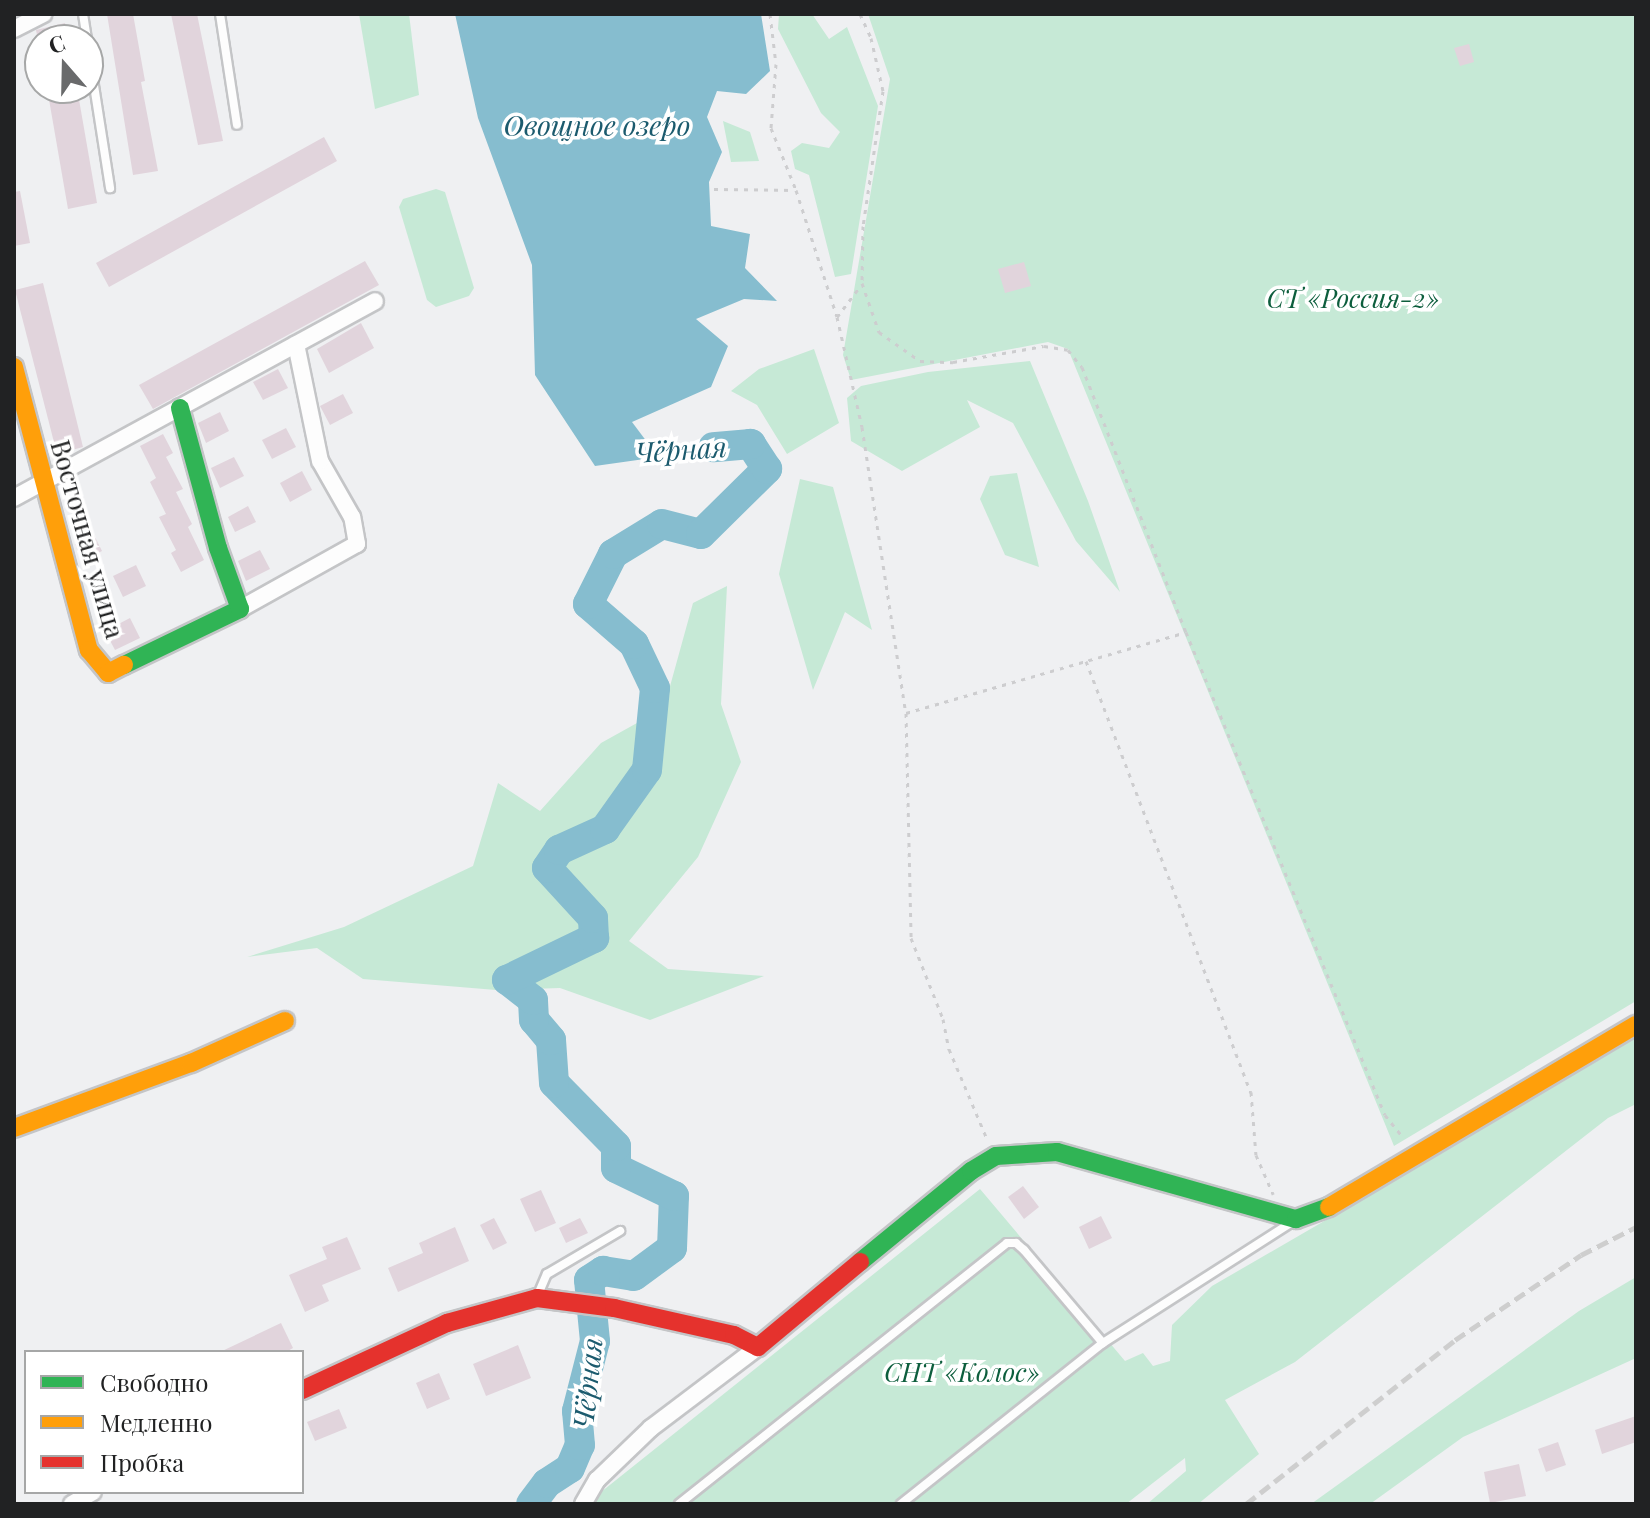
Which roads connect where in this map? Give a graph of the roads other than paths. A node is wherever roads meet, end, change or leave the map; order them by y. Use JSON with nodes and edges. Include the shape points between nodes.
{"nodes":[{"id":1,"x":43,"y":14,"type":"edge"},
{"id":2,"x":220,"y":14,"type":"edge"},
{"id":3,"x":14,"y":29,"type":"edge"},
{"id":4,"x":97,"y":104,"type":"edge"},
{"id":5,"x":237,"y":125,"type":"dead end"},
{"id":6,"x":110,"y":188,"type":"dead end"},
{"id":7,"x":375,"y":301,"type":"dead end"},
{"id":8,"x":296,"y":344,"type":"junction"},
{"id":9,"x":14,"y":367,"type":"edge"},
{"id":10,"x":180,"y":408,"type":"junction"},
{"id":11,"x":44,"y":482,"type":"junction"},
{"id":12,"x":14,"y":498,"type":"edge"},
{"id":13,"x":240,"y":609,"type":"junction"},
{"id":14,"x":285,"y":1021,"type":"dead end"},
{"id":15,"x":1636,"y":1025,"type":"edge"},
{"id":16,"x":14,"y":1128,"type":"edge"},
{"id":17,"x":1289,"y":1217,"type":"junction"},
{"id":18,"x":620,"y":1231,"type":"dead end"},
{"id":19,"x":537,"y":1298,"type":"junction"},
{"id":20,"x":1103,"y":1343,"type":"junction"},
{"id":21,"x":758,"y":1347,"type":"junction"},
{"id":22,"x":304,"y":1389,"type":"edge"},
{"id":23,"x":90,"y":1494,"type":"edge"},
{"id":24,"x":72,"y":1504,"type":"edge"},
{"id":25,"x":583,"y":1504,"type":"edge"},
{"id":26,"x":679,"y":1504,"type":"edge"},
{"id":27,"x":902,"y":1504,"type":"edge"}],
"edges":[{"from":1,"to":3,"type":"street"},
{"from":2,"to":5,"type":"lane"},
{"from":4,"to":6,"type":"lane"},
{"from":7,"to":8,"type":"street"},
{"from":8,"to":10,"type":"street"},
{"from":8,"to":13,"type":"street","name":"Восточная улица","via":[[320,461],[352,517],[357,544]]},
{"from":9,"to":11,"type":"street","name":"Восточная улица"},
{"from":10,"to":11,"type":"street"},
{"from":10,"to":13,"type":"street"},
{"from":11,"to":12,"type":"street"},
{"from":11,"to":13,"type":"street","name":"Восточная улица","via":[[89,650],[108,673]]},
{"from":14,"to":16,"type":"street","via":[[191,1063]]},
{"from":15,"to":17,"type":"street","via":[[1319,1213]]},
{"from":17,"to":20,"type":"lane"},
{"from":17,"to":21,"type":"street","via":[[1057,1152],[996,1156]]},
{"from":18,"to":19,"type":"lane","via":[[547,1274]]},
{"from":19,"to":21,"type":"street","via":[[614,1308],[734,1335]]},
{"from":19,"to":22,"type":"street","via":[[447,1323]]},
{"from":20,"to":26,"type":"lane","via":[[1024,1250],[1007,1243]]},
{"from":20,"to":27,"type":"lane"},
{"from":21,"to":25,"type":"street","via":[[651,1428],[597,1480]]},
{"from":23,"to":24,"type":"street"}]}
